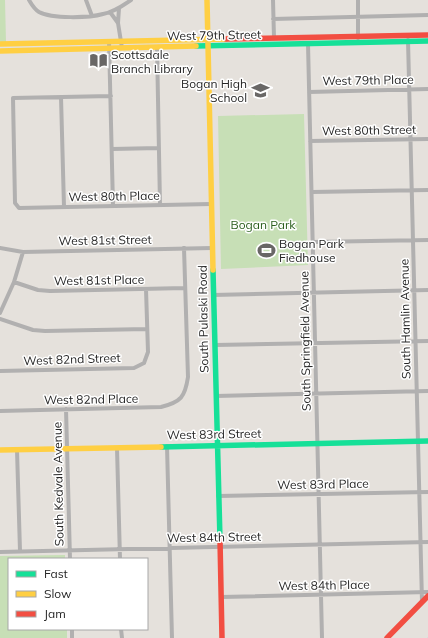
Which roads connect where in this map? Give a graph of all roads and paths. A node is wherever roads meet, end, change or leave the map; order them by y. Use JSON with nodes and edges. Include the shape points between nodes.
{"nodes":[{"id":1,"x":29,"y":0,"type":"edge"},
{"id":2,"x":86,"y":0,"type":"edge"},
{"id":3,"x":131,"y":0,"type":"edge"},
{"id":4,"x":206,"y":0,"type":"edge"},
{"id":5,"x":273,"y":0,"type":"edge"},
{"id":6,"x":358,"y":0,"type":"edge"},
{"id":7,"x":119,"y":8,"type":"junction"},
{"id":8,"x":110,"y":12,"type":"junction"},
{"id":9,"x":428,"y":15,"type":"edge"},
{"id":10,"x":92,"y":16,"type":"junction"},
{"id":11,"x":358,"y":17,"type":"junction"},
{"id":12,"x":273,"y":19,"type":"junction"},
{"id":13,"x":118,"y":23,"type":"junction"},
{"id":14,"x":408,"y":35,"type":"junction"},
{"id":15,"x":428,"y":35,"type":"edge"},
{"id":16,"x":358,"y":36,"type":"junction"},
{"id":17,"x":274,"y":38,"type":"junction"},
{"id":18,"x":207,"y":39,"type":"junction"},
{"id":19,"x":109,"y":41,"type":"junction"},
{"id":20,"x":122,"y":41,"type":"junction"},
{"id":21,"x":428,"y":41,"type":"edge"},
{"id":22,"x":408,"y":42,"type":"junction"},
{"id":23,"x":359,"y":43,"type":"junction"},
{"id":24,"x":0,"y":44,"type":"edge"},
{"id":25,"x":308,"y":44,"type":"junction"},
{"id":26,"x":208,"y":46,"type":"junction"},
{"id":27,"x":157,"y":47,"type":"junction"},
{"id":28,"x":109,"y":48,"type":"junction"},
{"id":29,"x":122,"y":48,"type":"junction"},
{"id":30,"x":0,"y":51,"type":"edge"},
{"id":31,"x":409,"y":89,"type":"junction"},
{"id":32,"x":428,"y":89,"type":"edge"},
{"id":33,"x":309,"y":92,"type":"junction"},
{"id":34,"x":111,"y":96,"type":"junction"},
{"id":35,"x":61,"y":97,"type":"junction"},
{"id":36,"x":428,"y":139,"type":"edge"},
{"id":37,"x":410,"y":140,"type":"junction"},
{"id":38,"x":310,"y":142,"type":"junction"},
{"id":39,"x":159,"y":148,"type":"junction"},
{"id":40,"x":112,"y":149,"type":"junction"},
{"id":41,"x":412,"y":190,"type":"junction"},
{"id":42,"x":428,"y":190,"type":"edge"},
{"id":43,"x":312,"y":192,"type":"junction"},
{"id":44,"x":211,"y":204,"type":"junction"},
{"id":45,"x":160,"y":205,"type":"junction"},
{"id":46,"x":113,"y":206,"type":"junction"},
{"id":47,"x":64,"y":207,"type":"junction"},
{"id":48,"x":413,"y":240,"type":"junction"},
{"id":49,"x":428,"y":240,"type":"edge"},
{"id":50,"x":313,"y":242,"type":"junction"},
{"id":51,"x":0,"y":248,"type":"edge"},
{"id":52,"x":184,"y":248,"type":"junction"},
{"id":53,"x":212,"y":248,"type":"junction"},
{"id":54,"x":23,"y":252,"type":"junction"},
{"id":55,"x":14,"y":282,"type":"junction"},
{"id":56,"x":185,"y":288,"type":"junction"},
{"id":57,"x":146,"y":289,"type":"junction"},
{"id":58,"x":428,"y":290,"type":"edge"},
{"id":59,"x":414,"y":291,"type":"junction"},
{"id":60,"x":314,"y":293,"type":"junction"},
{"id":61,"x":213,"y":295,"type":"junction"},
{"id":62,"x":0,"y":313,"type":"edge"},
{"id":63,"x":0,"y":318,"type":"edge"},
{"id":64,"x":147,"y":329,"type":"junction"},
{"id":65,"x":415,"y":341,"type":"junction"},
{"id":66,"x":428,"y":341,"type":"edge"},
{"id":67,"x":315,"y":343,"type":"junction"},
{"id":68,"x":215,"y":345,"type":"junction"},
{"id":69,"x":0,"y":370,"type":"edge"},
{"id":70,"x":416,"y":391,"type":"junction"},
{"id":71,"x":428,"y":391,"type":"edge"},
{"id":72,"x":317,"y":393,"type":"junction"},
{"id":73,"x":216,"y":396,"type":"junction"},
{"id":74,"x":181,"y":398,"type":"junction"},
{"id":75,"x":185,"y":403,"type":"dead end"},
{"id":76,"x":66,"y":409,"type":"junction"},
{"id":77,"x":0,"y":411,"type":"edge"},
{"id":78,"x":418,"y":441,"type":"junction"},
{"id":79,"x":428,"y":441,"type":"edge"},
{"id":80,"x":318,"y":443,"type":"junction"},
{"id":81,"x":217,"y":445,"type":"junction"},
{"id":82,"x":167,"y":446,"type":"junction"},
{"id":83,"x":117,"y":448,"type":"junction"},
{"id":84,"x":67,"y":449,"type":"junction"},
{"id":85,"x":0,"y":450,"type":"edge"},
{"id":86,"x":17,"y":450,"type":"junction"},
{"id":87,"x":419,"y":492,"type":"junction"},
{"id":88,"x":428,"y":492,"type":"edge"},
{"id":89,"x":319,"y":494,"type":"junction"},
{"id":90,"x":218,"y":496,"type":"junction"},
{"id":91,"x":420,"y":542,"type":"junction"},
{"id":92,"x":428,"y":542,"type":"edge"},
{"id":93,"x":320,"y":544,"type":"junction"},
{"id":94,"x":220,"y":547,"type":"junction"},
{"id":95,"x":170,"y":548,"type":"junction"},
{"id":96,"x":120,"y":549,"type":"junction"},
{"id":97,"x":70,"y":550,"type":"junction"},
{"id":98,"x":20,"y":551,"type":"junction"},
{"id":99,"x":0,"y":552,"type":"edge"},
{"id":100,"x":70,"y":558,"type":"edge"},
{"id":101,"x":120,"y":558,"type":"edge"},
{"id":102,"x":421,"y":592,"type":"junction"},
{"id":103,"x":428,"y":592,"type":"edge"},
{"id":104,"x":321,"y":595,"type":"junction"},
{"id":105,"x":428,"y":596,"type":"edge"},
{"id":106,"x":221,"y":597,"type":"junction"},
{"id":107,"x":422,"y":602,"type":"junction"},
{"id":108,"x":172,"y":638,"type":"edge"},
{"id":109,"x":222,"y":638,"type":"edge"},
{"id":110,"x":322,"y":638,"type":"edge"},
{"id":111,"x":387,"y":638,"type":"edge"}],
"edges":[{"from":1,"to":10,"type":"street","via":[[34,9],[46,15]]},
{"from":2,"to":10,"type":"street"},
{"from":3,"to":7,"type":"street"},
{"from":4,"to":18,"type":"main road","name":"South Pulaski Road"},
{"from":5,"to":12,"type":"street"},
{"from":6,"to":11,"type":"street"},
{"from":7,"to":8,"type":"street"},
{"from":7,"to":13,"type":"street"},
{"from":8,"to":10,"type":"street"},
{"from":8,"to":13,"type":"street"},
{"from":9,"to":11,"type":"street"},
{"from":11,"to":12,"type":"street"},
{"from":11,"to":16,"type":"street"},
{"from":12,"to":17,"type":"street"},
{"from":13,"to":20,"type":"street"},
{"from":14,"to":15,"type":"main road","name":"West 79th Street"},
{"from":14,"to":16,"type":"main road","name":"West 79th Street"},
{"from":14,"to":22,"type":"street","name":"South Hamlin Avenue"},
{"from":16,"to":17,"type":"main road","name":"West 79th Street"},
{"from":16,"to":23,"type":"street"},
{"from":17,"to":18,"type":"main road","name":"West 79th Street"},
{"from":18,"to":20,"type":"main road","name":"West 79th Street"},
{"from":18,"to":26,"type":"main road","name":"South Pulaski Road"},
{"from":19,"to":20,"type":"main road","name":"West 79th Street"},
{"from":19,"to":24,"type":"main road","name":"West 79th Street"},
{"from":19,"to":28,"type":"street"},
{"from":20,"to":29,"type":"street"},
{"from":21,"to":22,"type":"main road","name":"West 79th Street"},
{"from":22,"to":23,"type":"main road","name":"West 79th Street"},
{"from":22,"to":31,"type":"street","name":"South Hamlin Avenue"},
{"from":23,"to":25,"type":"main road","name":"West 79th Street"},
{"from":25,"to":26,"type":"main road","name":"West 79th Street"},
{"from":25,"to":33,"type":"street","name":"South Springfield Avenue"},
{"from":26,"to":27,"type":"main road","name":"West 79th Street"},
{"from":26,"to":44,"type":"main road","name":"South Pulaski Road"},
{"from":27,"to":29,"type":"main road","name":"West 79th Street"},
{"from":27,"to":39,"type":"street"},
{"from":28,"to":29,"type":"main road","name":"West 79th Street"},
{"from":28,"to":30,"type":"main road","name":"West 79th Street"},
{"from":28,"to":34,"type":"street"},
{"from":31,"to":32,"type":"street","name":"West 79th Place"},
{"from":31,"to":33,"type":"street","name":"West 79th Place"},
{"from":31,"to":37,"type":"street","name":"South Hamlin Avenue"},
{"from":33,"to":38,"type":"street","name":"South Springfield Avenue"},
{"from":34,"to":35,"type":"street"},
{"from":34,"to":40,"type":"street"},
{"from":35,"to":47,"type":"street"},
{"from":35,"to":47,"type":"street","name":"West 80th Place","via":[[12,98],[15,203],[18,208]]},
{"from":36,"to":37,"type":"street","name":"West 80th Street"},
{"from":37,"to":38,"type":"street","name":"West 80th Street"},
{"from":37,"to":41,"type":"street","name":"South Hamlin Avenue"},
{"from":38,"to":43,"type":"street","name":"South Springfield Avenue"},
{"from":39,"to":40,"type":"street"},
{"from":39,"to":45,"type":"street"},
{"from":40,"to":46,"type":"street"},
{"from":41,"to":42,"type":"street"},
{"from":41,"to":43,"type":"street"},
{"from":41,"to":48,"type":"street","name":"South Hamlin Avenue"},
{"from":43,"to":50,"type":"street","name":"South Springfield Avenue"},
{"from":44,"to":45,"type":"street","name":"West 80th Place"},
{"from":44,"to":53,"type":"main road","name":"South Pulaski Road"},
{"from":45,"to":46,"type":"street","name":"West 80th Place"},
{"from":46,"to":47,"type":"street","name":"West 80th Place"},
{"from":48,"to":49,"type":"street"},
{"from":48,"to":50,"type":"street"},
{"from":48,"to":59,"type":"street","name":"South Hamlin Avenue"},
{"from":50,"to":60,"type":"street","name":"South Springfield Avenue"},
{"from":51,"to":54,"type":"street","name":"West 81st Street"},
{"from":52,"to":53,"type":"street","name":"West 81st Street"},
{"from":52,"to":54,"type":"street","name":"West 81st Street"},
{"from":52,"to":56,"type":"street"},
{"from":53,"to":61,"type":"main road","name":"South Pulaski Road"},
{"from":54,"to":55,"type":"street"},
{"from":55,"to":57,"type":"street","name":"West 81st Place","via":[[50,291]]},
{"from":55,"to":62,"type":"street"},
{"from":56,"to":57,"type":"street","name":"West 81st Place"},
{"from":56,"to":74,"type":"street","via":[[188,377],[186,390]]},
{"from":57,"to":64,"type":"street"},
{"from":58,"to":59,"type":"street"},
{"from":59,"to":60,"type":"street"},
{"from":59,"to":65,"type":"street","name":"South Hamlin Avenue"},
{"from":60,"to":61,"type":"street"},
{"from":60,"to":67,"type":"street","name":"South Springfield Avenue"},
{"from":61,"to":68,"type":"main road","name":"South Pulaski Road"},
{"from":63,"to":64,"type":"street","via":[[33,330],[45,331]]},
{"from":64,"to":69,"type":"street","name":"West 82nd Street","via":[[148,352],[145,364],[134,368]]},
{"from":65,"to":66,"type":"street"},
{"from":65,"to":67,"type":"street"},
{"from":65,"to":70,"type":"street","name":"South Hamlin Avenue"},
{"from":67,"to":68,"type":"street"},
{"from":67,"to":72,"type":"street","name":"South Springfield Avenue"},
{"from":68,"to":73,"type":"main road","name":"South Pulaski Road"},
{"from":70,"to":71,"type":"street"},
{"from":70,"to":72,"type":"street"},
{"from":70,"to":78,"type":"street","name":"South Hamlin Avenue"},
{"from":72,"to":73,"type":"street"},
{"from":72,"to":80,"type":"street","name":"South Springfield Avenue"},
{"from":73,"to":81,"type":"main road","name":"South Pulaski Road"},
{"from":74,"to":75,"type":"street"},
{"from":74,"to":76,"type":"street","name":"West 82nd Place","via":[[161,407]]},
{"from":76,"to":77,"type":"street","name":"West 82nd Place"},
{"from":76,"to":84,"type":"street","name":"South Kedvale Avenue"},
{"from":78,"to":79,"type":"main road","name":"West 83rd Street"},
{"from":78,"to":80,"type":"main road","name":"West 83rd Street"},
{"from":78,"to":87,"type":"street","name":"South Hamlin Avenue"},
{"from":80,"to":81,"type":"main road","name":"West 83rd Street"},
{"from":80,"to":89,"type":"street","name":"South Springfield Avenue"},
{"from":81,"to":82,"type":"main road","name":"West 83rd Street"},
{"from":81,"to":90,"type":"main road","name":"South Pulaski Road"},
{"from":82,"to":83,"type":"main road","name":"West 83rd Street"},
{"from":82,"to":95,"type":"street"},
{"from":83,"to":84,"type":"main road","name":"West 83rd Street"},
{"from":83,"to":96,"type":"street"},
{"from":84,"to":86,"type":"main road","name":"West 83rd Street"},
{"from":84,"to":97,"type":"street","name":"South Kedvale Avenue"},
{"from":85,"to":86,"type":"main road","name":"West 83rd Street"},
{"from":86,"to":98,"type":"street"},
{"from":87,"to":88,"type":"street","name":"West 83rd Place"},
{"from":87,"to":89,"type":"street","name":"West 83rd Place"},
{"from":87,"to":91,"type":"street","name":"South Hamlin Avenue"},
{"from":89,"to":90,"type":"street","name":"West 83rd Place"},
{"from":89,"to":93,"type":"street","name":"South Springfield Avenue"},
{"from":90,"to":94,"type":"main road","name":"South Pulaski Road"},
{"from":91,"to":92,"type":"street","name":"West 84th Street"},
{"from":91,"to":93,"type":"street","name":"West 84th Street"},
{"from":91,"to":102,"type":"street","name":"South Hamlin Avenue"},
{"from":93,"to":94,"type":"street","name":"West 84th Street"},
{"from":93,"to":104,"type":"street","name":"South Springfield Avenue"},
{"from":94,"to":95,"type":"street","name":"West 84th Street"},
{"from":94,"to":106,"type":"main road","name":"South Pulaski Road"},
{"from":95,"to":96,"type":"street","name":"West 84th Street"},
{"from":95,"to":108,"type":"street"},
{"from":96,"to":97,"type":"street","name":"West 84th Street"},
{"from":96,"to":101,"type":"street"},
{"from":97,"to":98,"type":"street","name":"West 84th Street"},
{"from":97,"to":100,"type":"street","name":"South Kedvale Avenue"},
{"from":98,"to":99,"type":"street","name":"West 84th Street"},
{"from":102,"to":103,"type":"street","name":"West 84th Place"},
{"from":102,"to":104,"type":"street","name":"West 84th Place"},
{"from":102,"to":107,"type":"street","name":"South Hamlin Avenue"},
{"from":104,"to":106,"type":"street","name":"West 84th Place"},
{"from":104,"to":110,"type":"street","name":"South Springfield Avenue"},
{"from":105,"to":107,"type":"main road"},
{"from":106,"to":109,"type":"main road","name":"South Pulaski Road"},
{"from":107,"to":111,"type":"main road"}]}
